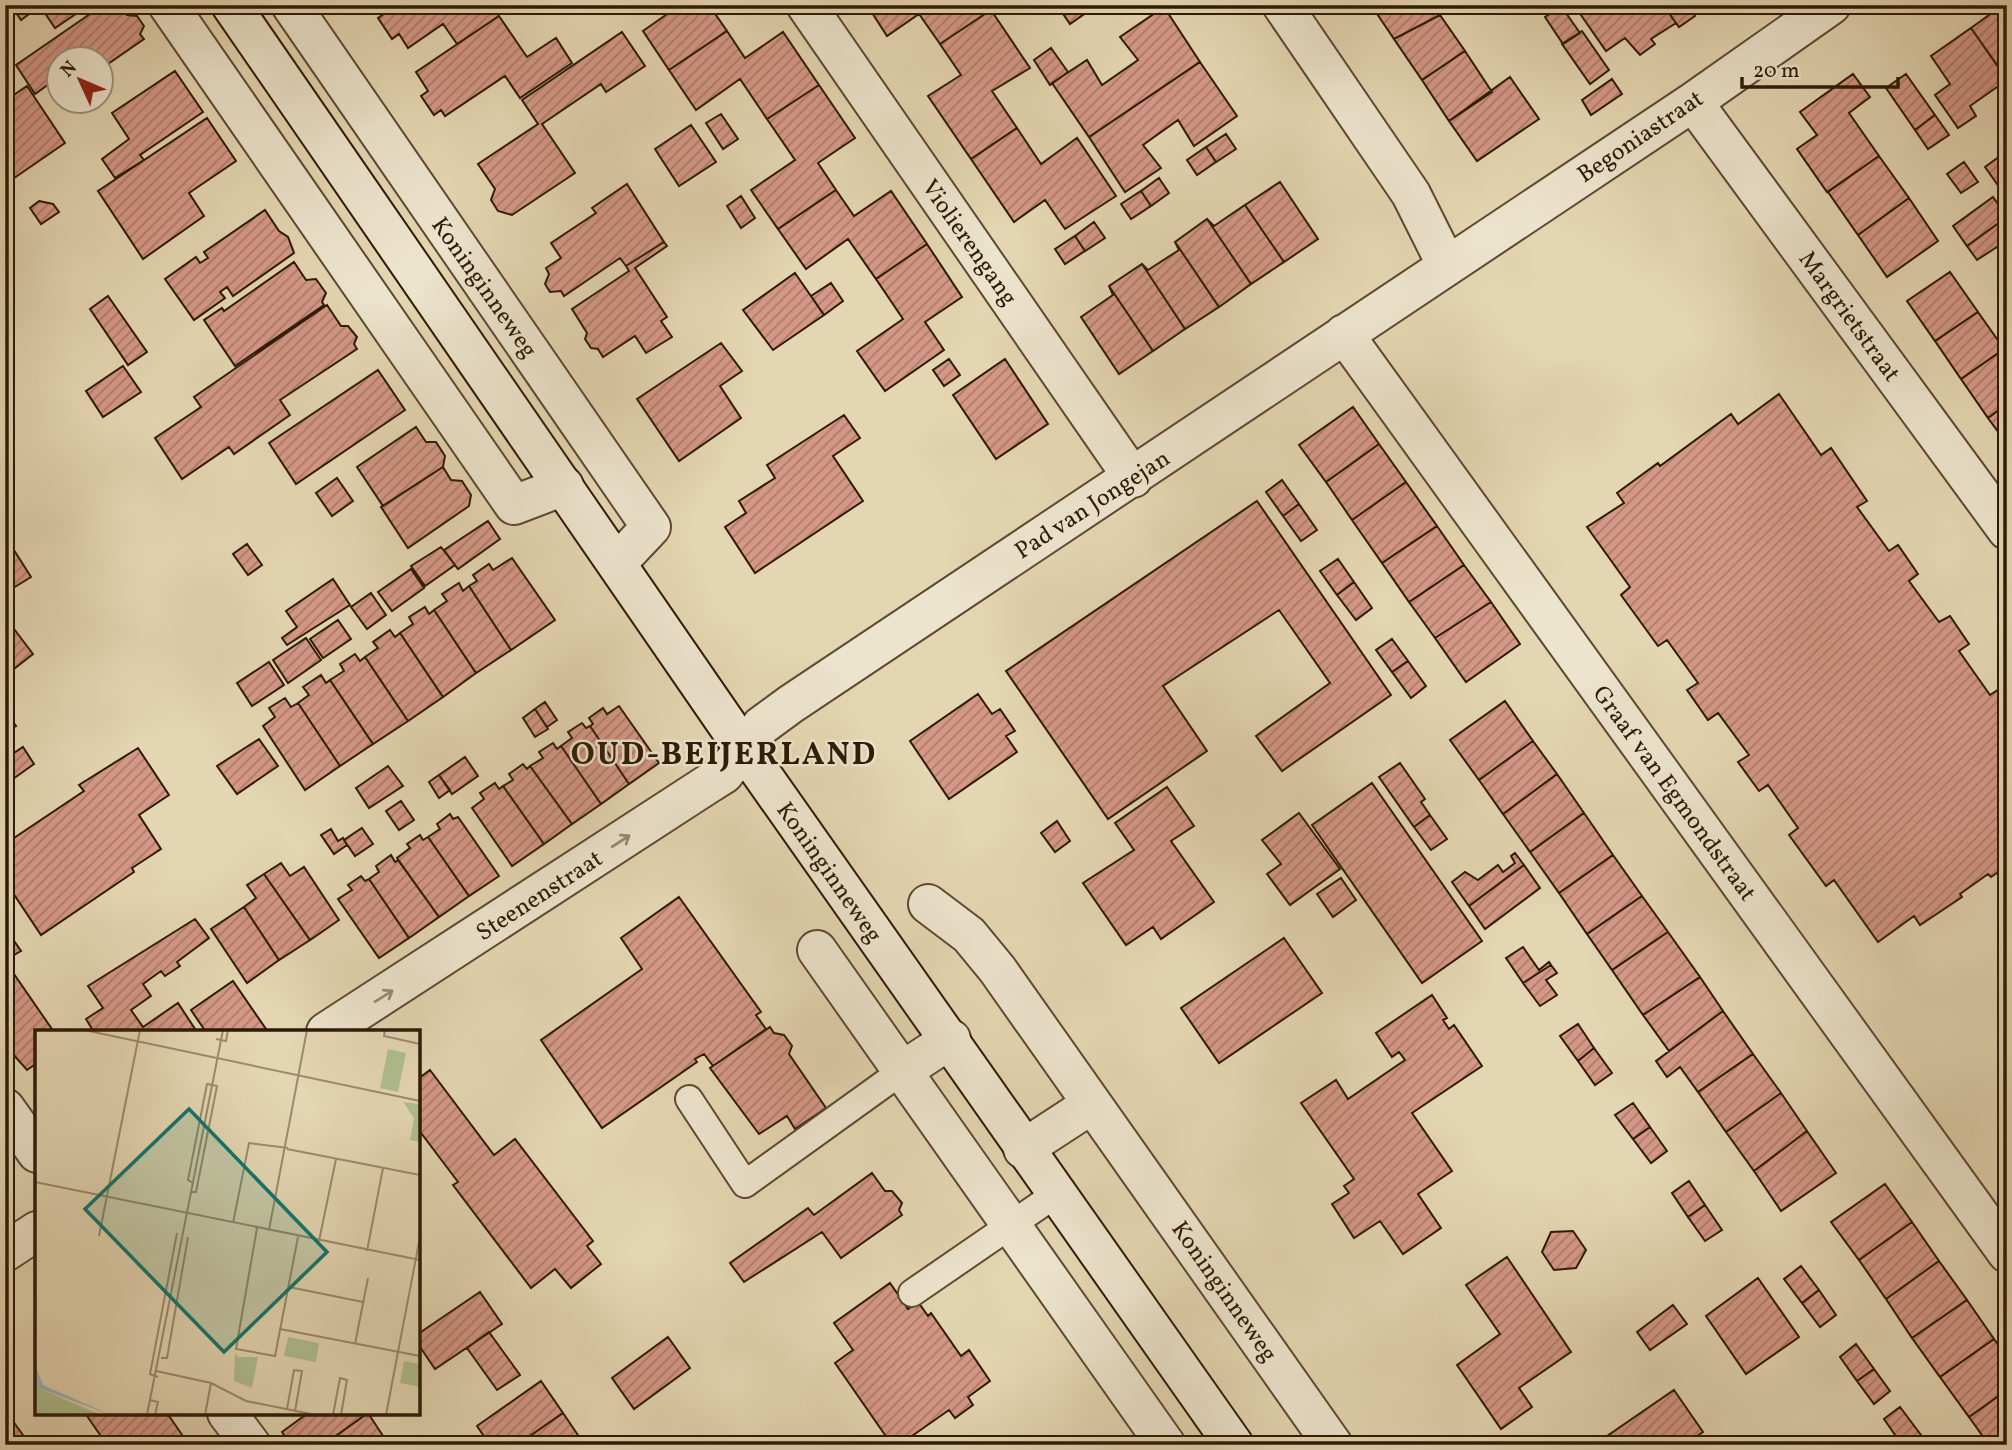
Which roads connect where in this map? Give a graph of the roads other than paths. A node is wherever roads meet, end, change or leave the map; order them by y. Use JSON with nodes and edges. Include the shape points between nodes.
{"nodes":[{"id":1,"x":168,"y":5,"type":"edge"},
{"id":2,"x":231,"y":5,"type":"edge"},
{"id":3,"x":291,"y":5,"type":"edge"},
{"id":4,"x":806,"y":5,"type":"edge"},
{"id":5,"x":1282,"y":5,"type":"edge"},
{"id":6,"x":1831,"y":5,"type":"edge"},
{"id":7,"x":1693,"y":102,"type":"junction"},
{"id":8,"x":1446,"y":264,"type":"junction"},
{"id":9,"x":1344,"y":334,"type":"junction"},
{"id":10,"x":1133,"y":478,"type":"junction"},
{"id":11,"x":564,"y":486,"type":"junction"},
{"id":12,"x":2004,"y":518,"type":"edge"},
{"id":13,"x":617,"y":564,"type":"junction"},
{"id":14,"x":744,"y":749,"type":"junction"},
{"id":15,"x":928,"y":904,"type":"dead end"},
{"id":16,"x":817,"y":950,"type":"dead end"},
{"id":17,"x":329,"y":1030,"type":"edge"},
{"id":18,"x":951,"y":1039,"type":"junction"},
{"id":19,"x":902,"y":1071,"type":"junction"},
{"id":20,"x":689,"y":1099,"type":"dead end"},
{"id":21,"x":1092,"y":1104,"type":"junction"},
{"id":22,"x":5,"y":1108,"type":"edge"},
{"id":23,"x":1023,"y":1149,"type":"junction"},
{"id":24,"x":35,"y":1150,"type":"edge"},
{"id":25,"x":1056,"y":1194,"type":"junction"},
{"id":26,"x":1012,"y":1224,"type":"junction"},
{"id":27,"x":35,"y":1232,"type":"edge"},
{"id":28,"x":5,"y":1252,"type":"edge"},
{"id":29,"x":2007,"y":1253,"type":"edge"},
{"id":30,"x":912,"y":1293,"type":"dead end"},
{"id":31,"x":228,"y":1415,"type":"edge"},
{"id":32,"x":251,"y":1445,"type":"edge"},
{"id":33,"x":1166,"y":1445,"type":"edge"},
{"id":34,"x":1234,"y":1445,"type":"edge"},
{"id":35,"x":1333,"y":1445,"type":"edge"}],
"edges":[{"from":1,"to":11,"type":"street","via":[[514,505]]},
{"from":2,"to":11,"type":"street","name":"Koninginneweg"},
{"from":3,"to":13,"type":"street","name":"Koninginneweg","via":[[651,527]]},
{"from":4,"to":10,"type":"street","name":"Violierengang"},
{"from":5,"to":8,"type":"street","via":[[1411,194]]},
{"from":6,"to":7,"type":"street","name":"Begoniastraat"},
{"from":7,"to":8,"type":"street","name":"Begoniastraat"},
{"from":7,"to":12,"type":"street","name":"Margrietstraat"},
{"from":8,"to":9,"type":"street","name":"Pad van Jongejan"},
{"from":9,"to":10,"type":"street","name":"Pad van Jongejan"},
{"from":9,"to":29,"type":"street","name":"Graaf van Egmondstraat"},
{"from":10,"to":14,"type":"street","name":"Pad van Jongejan","via":[[780,712],[761,726]]},
{"from":11,"to":13,"type":"street","name":"Koninginneweg"},
{"from":13,"to":14,"type":"street","name":"Koninginneweg"},
{"from":17,"to":14,"type":"street","name":"Steenenstraat","one_way":true,"via":[[724,774]]},
{"from":14,"to":18,"type":"street","name":"Koninginneweg"},
{"from":15,"to":21,"type":"street","name":"Koninginneweg","via":[[969,935]]},
{"from":16,"to":19,"type":"street"},
{"from":18,"to":19,"type":"street"},
{"from":18,"to":23,"type":"street","name":"Koninginneweg"},
{"from":19,"to":20,"type":"lane","via":[[746,1184]]},
{"from":19,"to":26,"type":"street"},
{"from":21,"to":23,"type":"street"},
{"from":21,"to":35,"type":"street","name":"Koninginneweg"},
{"from":22,"to":24,"type":"street"},
{"from":23,"to":25,"type":"street","name":"Koninginneweg"},
{"from":25,"to":26,"type":"lane"},
{"from":25,"to":34,"type":"street","name":"Koninginneweg"},
{"from":26,"to":30,"type":"lane"},
{"from":26,"to":33,"type":"street"},
{"from":27,"to":28,"type":"street"},
{"from":31,"to":32,"type":"street"}]}
